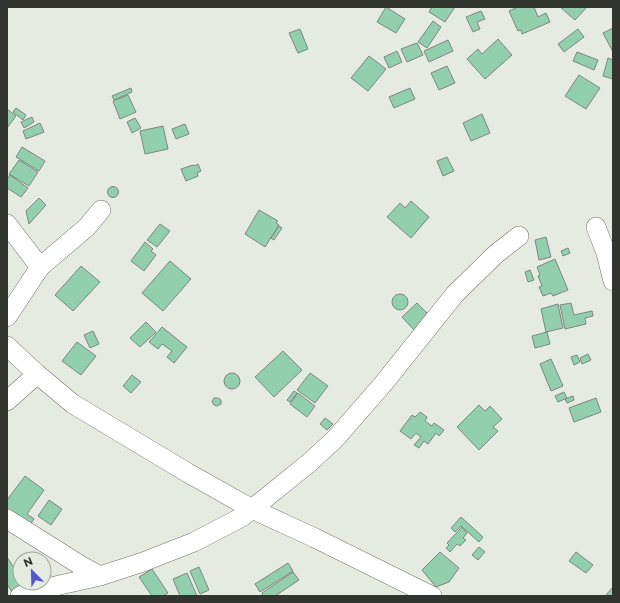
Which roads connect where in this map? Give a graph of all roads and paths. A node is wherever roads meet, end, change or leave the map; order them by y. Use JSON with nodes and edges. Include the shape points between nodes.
{"nodes":[{"id":1,"x":101,"y":210,"type":"dead end"},
{"id":2,"x":7,"y":224,"type":"edge"},
{"id":3,"x":596,"y":227,"type":"dead end"},
{"id":4,"x":519,"y":236,"type":"dead end"},
{"id":5,"x":40,"y":267,"type":"junction"},
{"id":6,"x":613,"y":281,"type":"edge"},
{"id":7,"x":7,"y":317,"type":"edge"},
{"id":8,"x":7,"y":346,"type":"edge"},
{"id":9,"x":37,"y":374,"type":"junction"},
{"id":10,"x":7,"y":401,"type":"edge"},
{"id":11,"x":252,"y":509,"type":"junction"},
{"id":12,"x":7,"y":519,"type":"edge"},
{"id":13,"x":100,"y":576,"type":"junction"},
{"id":14,"x":20,"y":596,"type":"edge"},
{"id":15,"x":432,"y":596,"type":"edge"}],
"edges":[{"from":1,"to":5,"type":"street","via":[[87,227]]},
{"from":2,"to":5,"type":"street"},
{"from":3,"to":6,"type":"street"},
{"from":4,"to":11,"type":"street","via":[[496,254],[455,294],[335,439]]},
{"from":5,"to":7,"type":"street"},
{"from":8,"to":9,"type":"street"},
{"from":9,"to":10,"type":"street"},
{"from":9,"to":11,"type":"street","via":[[73,404]]},
{"from":11,"to":13,"type":"street","via":[[242,517],[194,542]]},
{"from":11,"to":15,"type":"street"},
{"from":12,"to":13,"type":"street"},
{"from":13,"to":14,"type":"street","via":[[55,585]]}]}
